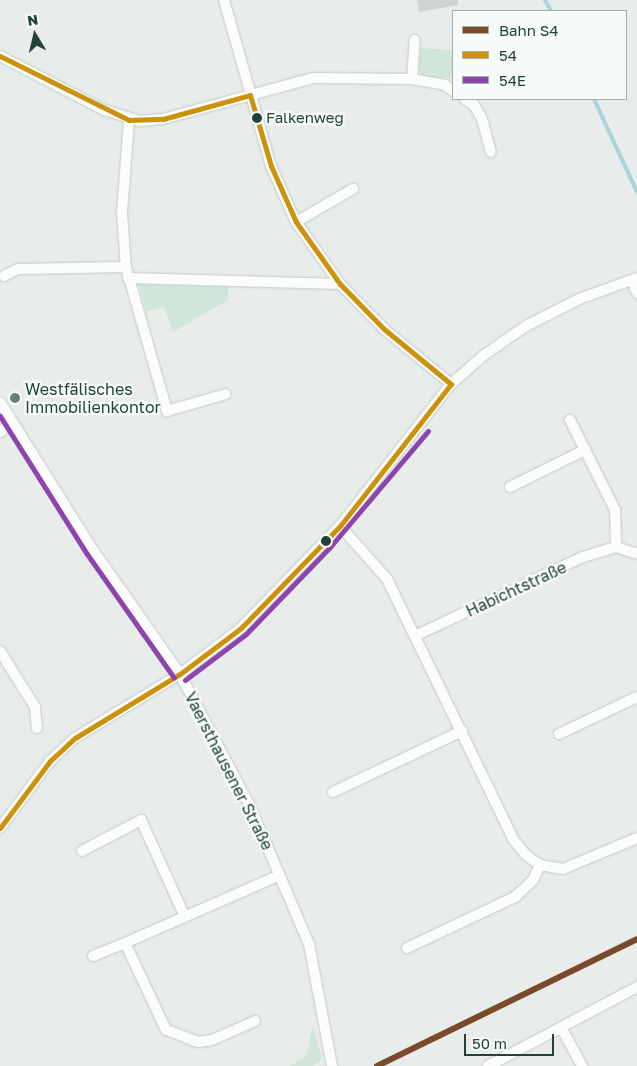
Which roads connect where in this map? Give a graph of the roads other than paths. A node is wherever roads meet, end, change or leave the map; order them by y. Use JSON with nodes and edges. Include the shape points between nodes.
{"nodes":[{"id":1,"x":224,"y":0,"type":"edge"},
{"id":2,"x":415,"y":40,"type":"dead end"},
{"id":3,"x":0,"y":56,"type":"edge"},
{"id":4,"x":412,"y":79,"type":"junction"},
{"id":5,"x":452,"y":90,"type":"edge"},
{"id":6,"x":250,"y":95,"type":"junction"},
{"id":7,"x":466,"y":100,"type":"edge"},
{"id":8,"x":129,"y":120,"type":"junction"},
{"id":9,"x":491,"y":152,"type":"dead end"},
{"id":10,"x":353,"y":189,"type":"dead end"},
{"id":11,"x":296,"y":222,"type":"junction"},
{"id":12,"x":127,"y":273,"type":"junction"},
{"id":13,"x":4,"y":276,"type":"dead end"},
{"id":14,"x":634,"y":279,"type":"edge"},
{"id":15,"x":340,"y":284,"type":"junction"},
{"id":16,"x":637,"y":293,"type":"edge"},
{"id":17,"x":451,"y":384,"type":"junction"},
{"id":18,"x":226,"y":394,"type":"dead end"},
{"id":19,"x":0,"y":402,"type":"edge"},
{"id":20,"x":570,"y":420,"type":"dead end"},
{"id":21,"x":12,"y":423,"type":"junction"},
{"id":22,"x":0,"y":432,"type":"edge"},
{"id":23,"x":585,"y":450,"type":"junction"},
{"id":24,"x":510,"y":487,"type":"dead end"},
{"id":25,"x":340,"y":526,"type":"junction"},
{"id":26,"x":616,"y":547,"type":"junction"},
{"id":27,"x":637,"y":554,"type":"edge"},
{"id":28,"x":417,"y":635,"type":"junction"},
{"id":29,"x":0,"y":651,"type":"edge"},
{"id":30,"x":180,"y":674,"type":"junction"},
{"id":31,"x":637,"y":697,"type":"edge"},
{"id":32,"x":37,"y":728,"type":"dead end"},
{"id":33,"x":462,"y":732,"type":"junction"},
{"id":34,"x":559,"y":734,"type":"dead end"},
{"id":35,"x":333,"y":792,"type":"dead end"},
{"id":36,"x":0,"y":828,"type":"edge"},
{"id":37,"x":637,"y":838,"type":"edge"},
{"id":38,"x":82,"y":851,"type":"dead end"},
{"id":39,"x":540,"y":865,"type":"junction"},
{"id":40,"x":280,"y":875,"type":"junction"},
{"id":41,"x":184,"y":915,"type":"junction"},
{"id":42,"x":125,"y":943,"type":"junction"},
{"id":43,"x":407,"y":948,"type":"dead end"},
{"id":44,"x":93,"y":956,"type":"dead end"},
{"id":45,"x":637,"y":988,"type":"edge"},
{"id":46,"x":255,"y":1020,"type":"dead end"},
{"id":47,"x":562,"y":1028,"type":"junction"},
{"id":48,"x":332,"y":1066,"type":"edge"},
{"id":49,"x":488,"y":1066,"type":"edge"},
{"id":50,"x":582,"y":1066,"type":"edge"}],
"edges":[{"from":1,"to":6,"type":"street"},
{"from":2,"to":4,"type":"street"},
{"from":3,"to":8,"type":"street"},
{"from":4,"to":5,"type":"street","via":[[445,85]]},
{"from":4,"to":6,"type":"street","via":[[313,78]]},
{"from":6,"to":8,"type":"street","via":[[163,119]]},
{"from":6,"to":11,"type":"street","via":[[271,166]]},
{"from":7,"to":9,"type":"street","via":[[474,105],[482,119]]},
{"from":8,"to":12,"type":"street","via":[[122,213]]},
{"from":10,"to":11,"type":"street"},
{"from":11,"to":15,"type":"street"},
{"from":12,"to":13,"type":"street","via":[[18,269]]},
{"from":12,"to":15,"type":"street"},
{"from":12,"to":18,"type":"street","via":[[166,411]]},
{"from":14,"to":16,"type":"street"},
{"from":14,"to":17,"type":"street","via":[[578,299],[526,326]]},
{"from":15,"to":17,"type":"street","via":[[384,329]]},
{"from":17,"to":25,"type":"street"},
{"from":19,"to":21,"type":"street","name":"Vaersthausener Straße"},
{"from":20,"to":23,"type":"street"},
{"from":21,"to":22,"type":"street"},
{"from":21,"to":30,"type":"street","name":"Vaersthausener Straße","via":[[93,550]]},
{"from":23,"to":24,"type":"street"},
{"from":23,"to":26,"type":"street","via":[[614,510]]},
{"from":25,"to":28,"type":"street","via":[[387,579]]},
{"from":25,"to":30,"type":"street","via":[[241,628]]},
{"from":26,"to":27,"type":"street"},
{"from":26,"to":28,"type":"street","name":"Habichtstraße","via":[[583,557]]},
{"from":28,"to":33,"type":"street"},
{"from":29,"to":32,"type":"street","via":[[35,707]]},
{"from":30,"to":36,"type":"street","via":[[75,738],[50,761]]},
{"from":30,"to":40,"type":"street","name":"Vaersthausener Straße","via":[[250,806]]},
{"from":31,"to":34,"type":"street"},
{"from":33,"to":35,"type":"street"},
{"from":33,"to":39,"type":"street","via":[[513,838]]},
{"from":37,"to":39,"type":"street","via":[[576,866],[558,869]]},
{"from":38,"to":41,"type":"street","via":[[141,820]]},
{"from":39,"to":43,"type":"street","via":[[533,880],[515,897]]},
{"from":40,"to":41,"type":"street"},
{"from":40,"to":48,"type":"street","name":"Vaersthausener Straße","via":[[314,962]]},
{"from":41,"to":42,"type":"street"},
{"from":42,"to":44,"type":"street"},
{"from":42,"to":46,"type":"street","via":[[166,1030],[198,1042],[212,1040]]},
{"from":45,"to":47,"type":"street"},
{"from":47,"to":49,"type":"street"},
{"from":47,"to":50,"type":"street"}]}
